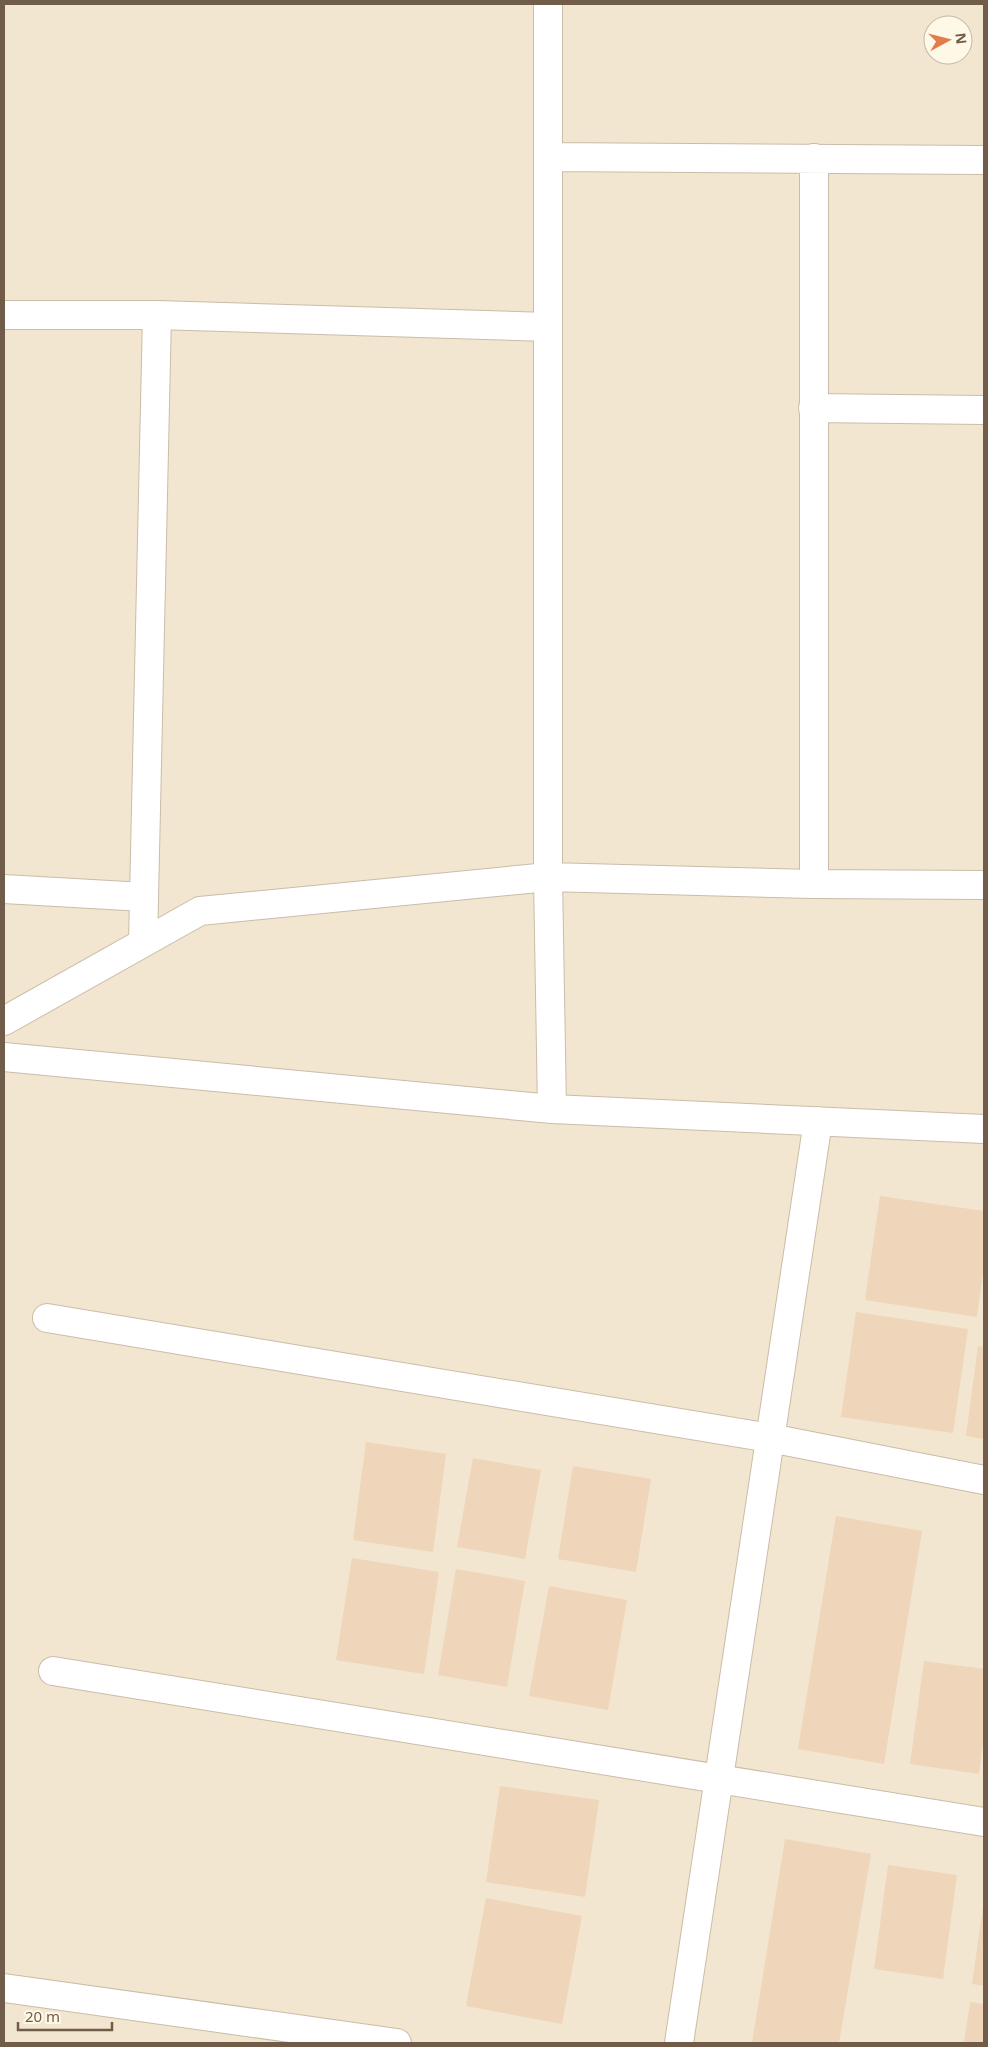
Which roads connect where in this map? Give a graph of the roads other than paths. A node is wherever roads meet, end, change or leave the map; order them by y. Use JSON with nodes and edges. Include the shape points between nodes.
{"nodes":[{"id":1,"x":548,"y":4,"type":"edge"},
{"id":2,"x":548,"y":157,"type":"junction"},
{"id":3,"x":814,"y":158,"type":"junction"},
{"id":4,"x":984,"y":160,"type":"edge"},
{"id":5,"x":4,"y":315,"type":"edge"},
{"id":6,"x":157,"y":315,"type":"junction"},
{"id":7,"x":548,"y":327,"type":"junction"},
{"id":8,"x":813,"y":408,"type":"junction"},
{"id":9,"x":984,"y":410,"type":"edge"},
{"id":10,"x":548,"y":877,"type":"junction"},
{"id":11,"x":814,"y":884,"type":"junction"},
{"id":12,"x":984,"y":885,"type":"edge"},
{"id":13,"x":4,"y":889,"type":"edge"},
{"id":14,"x":144,"y":897,"type":"junction"},
{"id":15,"x":143,"y":944,"type":"junction"},
{"id":16,"x":4,"y":1021,"type":"edge"},
{"id":17,"x":4,"y":1057,"type":"edge"},
{"id":18,"x":552,"y":1109,"type":"junction"},
{"id":19,"x":818,"y":1121,"type":"junction"},
{"id":20,"x":984,"y":1129,"type":"edge"},
{"id":21,"x":47,"y":1318,"type":"dead end"},
{"id":22,"x":770,"y":1438,"type":"junction"},
{"id":23,"x":984,"y":1480,"type":"edge"},
{"id":24,"x":53,"y":1671,"type":"dead end"},
{"id":25,"x":719,"y":1780,"type":"junction"},
{"id":26,"x":984,"y":1822,"type":"edge"},
{"id":27,"x":4,"y":1988,"type":"edge"},
{"id":28,"x":397,"y":2043,"type":"edge"},
{"id":29,"x":680,"y":2043,"type":"edge"}],
"edges":[{"from":1,"to":2,"type":"street"},
{"from":2,"to":3,"type":"street"},
{"from":2,"to":7,"type":"street"},
{"from":3,"to":4,"type":"street"},
{"from":3,"to":8,"type":"street"},
{"from":5,"to":6,"type":"street"},
{"from":6,"to":7,"type":"street"},
{"from":6,"to":14,"type":"street"},
{"from":7,"to":10,"type":"street"},
{"from":8,"to":9,"type":"street"},
{"from":8,"to":11,"type":"street"},
{"from":10,"to":11,"type":"street"},
{"from":10,"to":15,"type":"street","via":[[200,911]]},
{"from":10,"to":18,"type":"street"},
{"from":11,"to":12,"type":"street"},
{"from":13,"to":14,"type":"street"},
{"from":14,"to":15,"type":"street"},
{"from":15,"to":16,"type":"street"},
{"from":17,"to":18,"type":"street"},
{"from":18,"to":19,"type":"street"},
{"from":19,"to":20,"type":"street"},
{"from":19,"to":22,"type":"street"},
{"from":21,"to":22,"type":"street"},
{"from":22,"to":23,"type":"street"},
{"from":22,"to":25,"type":"street"},
{"from":24,"to":25,"type":"street"},
{"from":25,"to":26,"type":"street"},
{"from":25,"to":29,"type":"street"},
{"from":27,"to":28,"type":"street"}]}
